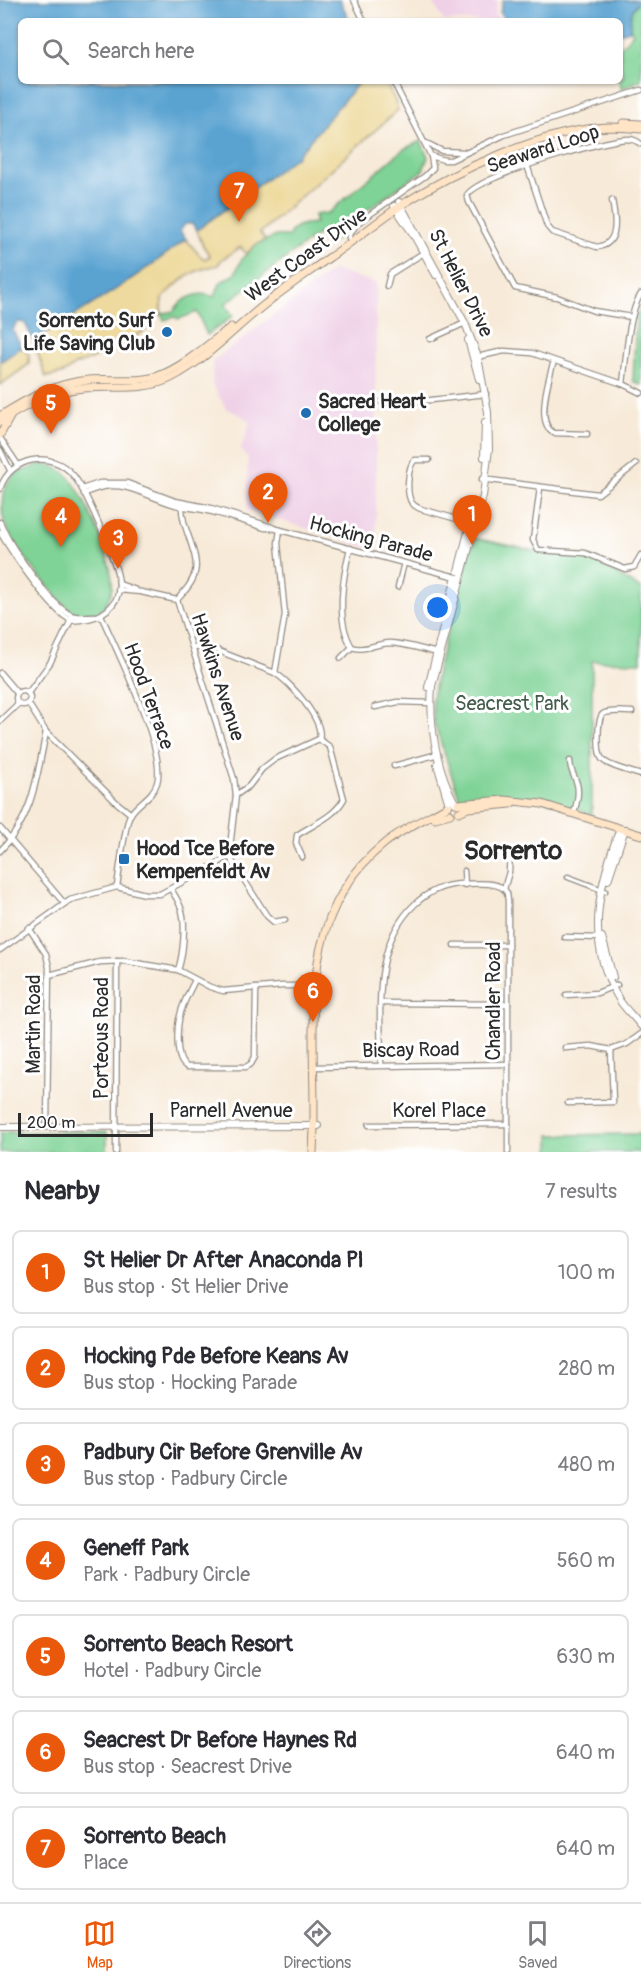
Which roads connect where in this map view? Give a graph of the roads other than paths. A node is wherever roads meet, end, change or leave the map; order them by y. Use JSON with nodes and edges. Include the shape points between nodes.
{"nodes":[{"id":1,"x":354,"y":0,"type":"edge"},
{"id":2,"x":363,"y":18,"type":"edge"},
{"id":3,"x":395,"y":84,"type":"edge"},
{"id":4,"x":641,"y":88,"type":"edge"},
{"id":5,"x":641,"y":124,"type":"edge"},
{"id":6,"x":641,"y":129,"type":"edge"},
{"id":7,"x":424,"y":142,"type":"junction"},
{"id":8,"x":641,"y":144,"type":"edge"},
{"id":9,"x":466,"y":152,"type":"junction"},
{"id":10,"x":431,"y":156,"type":"junction"},
{"id":11,"x":527,"y":165,"type":"junction"},
{"id":12,"x":612,"y":200,"type":"dead end"},
{"id":13,"x":398,"y":206,"type":"junction"},
{"id":14,"x":349,"y":238,"type":"junction"},
{"id":15,"x":425,"y":252,"type":"junction"},
{"id":16,"x":387,"y":286,"type":"dead end"},
{"id":17,"x":641,"y":294,"type":"edge"},
{"id":18,"x":632,"y":317,"type":"junction"},
{"id":19,"x":464,"y":324,"type":"junction"},
{"id":20,"x":430,"y":339,"type":"dead end"},
{"id":21,"x":476,"y":358,"type":"junction"},
{"id":22,"x":554,"y":361,"type":"junction"},
{"id":23,"x":622,"y":384,"type":"junction"},
{"id":24,"x":641,"y":393,"type":"edge"},
{"id":25,"x":484,"y":394,"type":"junction"},
{"id":26,"x":381,"y":402,"type":"dead end"},
{"id":27,"x":11,"y":415,"type":"junction"},
{"id":28,"x":0,"y":416,"type":"edge"},
{"id":29,"x":0,"y":422,"type":"edge"},
{"id":30,"x":587,"y":434,"type":"dead end"},
{"id":31,"x":0,"y":436,"type":"edge"},
{"id":32,"x":0,"y":450,"type":"edge"},
{"id":33,"x":9,"y":452,"type":"junction"},
{"id":34,"x":4,"y":456,"type":"junction"},
{"id":35,"x":429,"y":460,"type":"dead end"},
{"id":36,"x":636,"y":464,"type":"dead end"},
{"id":37,"x":18,"y":465,"type":"junction"},
{"id":38,"x":10,"y":470,"type":"junction"},
{"id":39,"x":484,"y":480,"type":"junction"},
{"id":40,"x":540,"y":488,"type":"junction"},
{"id":41,"x":0,"y":489,"type":"edge"},
{"id":42,"x":83,"y":491,"type":"junction"},
{"id":43,"x":182,"y":505,"type":"junction"},
{"id":44,"x":0,"y":522,"type":"edge"},
{"id":45,"x":473,"y":523,"type":"junction"},
{"id":46,"x":280,"y":530,"type":"junction"},
{"id":47,"x":0,"y":532,"type":"edge"},
{"id":48,"x":350,"y":548,"type":"junction"},
{"id":49,"x":641,"y":555,"type":"edge"},
{"id":50,"x":404,"y":563,"type":"junction"},
{"id":51,"x":458,"y":578,"type":"junction"},
{"id":52,"x":119,"y":587,"type":"junction"},
{"id":53,"x":398,"y":587,"type":"dead end"},
{"id":54,"x":177,"y":600,"type":"junction"},
{"id":55,"x":99,"y":616,"type":"junction"},
{"id":56,"x":72,"y":618,"type":"junction"},
{"id":57,"x":194,"y":648,"type":"junction"},
{"id":58,"x":352,"y":648,"type":"junction"},
{"id":59,"x":438,"y":653,"type":"junction"},
{"id":60,"x":341,"y":658,"type":"dead end"},
{"id":61,"x":0,"y":673,"type":"edge"},
{"id":62,"x":275,"y":673,"type":"junction"},
{"id":63,"x":17,"y":693,"type":"junction"},
{"id":64,"x":28,"y":693,"type":"junction"},
{"id":65,"x":28,"y":703,"type":"junction"},
{"id":66,"x":428,"y":703,"type":"junction"},
{"id":67,"x":18,"y":704,"type":"junction"},
{"id":68,"x":375,"y":708,"type":"dead end"},
{"id":69,"x":632,"y":712,"type":"dead end"},
{"id":70,"x":0,"y":721,"type":"edge"},
{"id":71,"x":46,"y":732,"type":"junction"},
{"id":72,"x":320,"y":736,"type":"junction"},
{"id":73,"x":436,"y":755,"type":"junction"},
{"id":74,"x":570,"y":761,"type":"dead end"},
{"id":75,"x":394,"y":766,"type":"dead end"},
{"id":76,"x":641,"y":775,"type":"edge"},
{"id":77,"x":236,"y":795,"type":"junction"},
{"id":78,"x":453,"y":807,"type":"junction"},
{"id":79,"x":574,"y":813,"type":"junction"},
{"id":80,"x":131,"y":814,"type":"junction"},
{"id":81,"x":0,"y":828,"type":"edge"},
{"id":82,"x":622,"y":831,"type":"junction"},
{"id":83,"x":641,"y":837,"type":"edge"},
{"id":84,"x":11,"y":840,"type":"junction"},
{"id":85,"x":0,"y":851,"type":"edge"},
{"id":86,"x":510,"y":852,"type":"dead end"},
{"id":87,"x":229,"y":856,"type":"junction"},
{"id":88,"x":302,"y":857,"type":"dead end"},
{"id":89,"x":464,"y":871,"type":"dead end"},
{"id":90,"x":568,"y":877,"type":"dead end"},
{"id":91,"x":465,"y":885,"type":"junction"},
{"id":92,"x":117,"y":887,"type":"junction"},
{"id":93,"x":171,"y":889,"type":"junction"},
{"id":94,"x":504,"y":889,"type":"junction"},
{"id":95,"x":603,"y":891,"type":"junction"},
{"id":96,"x":64,"y":903,"type":"junction"},
{"id":97,"x":285,"y":920,"type":"dead end"},
{"id":98,"x":29,"y":928,"type":"junction"},
{"id":99,"x":564,"y":937,"type":"dead end"},
{"id":100,"x":600,"y":938,"type":"junction"},
{"id":101,"x":454,"y":945,"type":"dead end"},
{"id":102,"x":508,"y":945,"type":"junction"},
{"id":103,"x":0,"y":950,"type":"edge"},
{"id":104,"x":117,"y":961,"type":"junction"},
{"id":105,"x":178,"y":970,"type":"junction"},
{"id":106,"x":49,"y":975,"type":"junction"},
{"id":107,"x":195,"y":980,"type":"junction"},
{"id":108,"x":316,"y":986,"type":"junction"},
{"id":109,"x":615,"y":986,"type":"junction"},
{"id":110,"x":256,"y":988,"type":"junction"},
{"id":111,"x":566,"y":995,"type":"dead end"},
{"id":112,"x":381,"y":1003,"type":"junction"},
{"id":113,"x":508,"y":1004,"type":"junction"},
{"id":114,"x":641,"y":1019,"type":"edge"},
{"id":115,"x":641,"y":1026,"type":"edge"},
{"id":116,"x":641,"y":1034,"type":"edge"},
{"id":117,"x":565,"y":1048,"type":"dead end"},
{"id":118,"x":611,"y":1050,"type":"junction"},
{"id":119,"x":508,"y":1064,"type":"junction"},
{"id":120,"x":381,"y":1065,"type":"junction"},
{"id":121,"x":316,"y":1067,"type":"junction"},
{"id":122,"x":568,"y":1103,"type":"dead end"},
{"id":123,"x":508,"y":1124,"type":"junction"},
{"id":124,"x":369,"y":1125,"type":"dead end"},
{"id":125,"x":0,"y":1126,"type":"edge"},
{"id":126,"x":47,"y":1126,"type":"junction"},
{"id":127,"x":116,"y":1126,"type":"junction"},
{"id":128,"x":316,"y":1126,"type":"junction"},
{"id":129,"x":116,"y":1152,"type":"edge"},
{"id":130,"x":315,"y":1152,"type":"edge"},
{"id":131,"x":508,"y":1152,"type":"edge"}],
"edges":[{"from":1,"to":2,"type":"street"},
{"from":3,"to":7,"type":"street"},
{"from":4,"to":9,"type":"street"},
{"from":5,"to":13,"type":"main road","name":"West Coast Drive","via":[[587,125],[538,138],[423,188]]},
{"from":6,"to":13,"type":"main road","name":"West Coast Drive","via":[[593,128],[530,144],[480,164]]},
{"from":7,"to":9,"type":"street","via":[[442,152]]},
{"from":7,"to":10,"type":"street"},
{"from":8,"to":11,"type":"street","name":"Seaward Loop","via":[[625,140]]},
{"from":9,"to":10,"type":"street","via":[[452,160]]},
{"from":10,"to":14,"type":"street","via":[[431,171],[359,222]]},
{"from":11,"to":12,"type":"street","via":[[552,232],[602,246],[616,226]]},
{"from":11,"to":18,"type":"street","name":"Seaward Loop","via":[[477,186],[467,195],[513,285],[594,310]]},
{"from":13,"to":14,"type":"main road","name":"West Coast Drive"},
{"from":13,"to":15,"type":"street","name":"St Helier Drive"},
{"from":13,"to":27,"type":"main road","name":"West Coast Drive","via":[[173,377],[146,387],[64,391]]},
{"from":14,"to":28,"type":"main road","name":"West Coast Drive","via":[[167,372],[136,380],[66,384],[33,396]]},
{"from":15,"to":16,"type":"street","via":[[390,274]]},
{"from":15,"to":19,"type":"street","name":"St Helier Drive"},
{"from":17,"to":18,"type":"street"},
{"from":18,"to":23,"type":"street"},
{"from":19,"to":20,"type":"street"},
{"from":19,"to":21,"type":"street","name":"St Helier Drive"},
{"from":21,"to":22,"type":"street","via":[[512,350]]},
{"from":21,"to":25,"type":"street","name":"St Helier Drive"},
{"from":22,"to":23,"type":"street"},
{"from":22,"to":30,"type":"street","via":[[546,391],[546,425],[554,433]]},
{"from":23,"to":24,"type":"street"},
{"from":25,"to":26,"type":"street"},
{"from":25,"to":39,"type":"street","name":"St Helier Drive","via":[[490,436]]},
{"from":27,"to":29,"type":"main road","name":"West Coast Drive"},
{"from":27,"to":31,"type":"main road"},
{"from":31,"to":33,"type":"street"},
{"from":32,"to":34,"type":"street"},
{"from":33,"to":34,"type":"street"},
{"from":33,"to":37,"type":"street"},
{"from":34,"to":38,"type":"street"},
{"from":35,"to":45,"type":"street","via":[[414,460],[410,464],[410,501],[421,509]]},
{"from":36,"to":40,"type":"street","via":[[598,494]]},
{"from":37,"to":38,"type":"street"},
{"from":37,"to":42,"type":"street","via":[[37,460],[56,463],[72,475]]},
{"from":38,"to":41,"type":"street"},
{"from":39,"to":40,"type":"street"},
{"from":39,"to":45,"type":"street","name":"St Helier Drive"},
{"from":40,"to":49,"type":"street","via":[[533,540],[538,550],[585,553],[625,569],[634,567]]},
{"from":42,"to":43,"type":"street","name":"Hocking Parade","via":[[119,486]]},
{"from":42,"to":52,"type":"street","via":[[105,538]]},
{"from":43,"to":46,"type":"street","name":"Hocking Parade","via":[[211,508]]},
{"from":43,"to":54,"type":"street","name":"Hawkins Avenue","via":[[196,569]]},
{"from":44,"to":56,"type":"street","via":[[28,568]]},
{"from":45,"to":51,"type":"street","name":"St Helier Drive"},
{"from":46,"to":48,"type":"street","name":"Hocking Parade"},
{"from":46,"to":62,"type":"street","via":[[285,615]]},
{"from":47,"to":56,"type":"street","via":[[36,584],[60,611]]},
{"from":48,"to":50,"type":"street","name":"Hocking Parade"},
{"from":48,"to":58,"type":"street","via":[[342,585],[345,626]]},
{"from":50,"to":51,"type":"street","name":"Hocking Parade"},
{"from":50,"to":53,"type":"street"},
{"from":51,"to":59,"type":"street","name":"St Helier Drive"},
{"from":52,"to":54,"type":"street"},
{"from":52,"to":55,"type":"street","via":[[110,608]]},
{"from":54,"to":57,"type":"street","name":"Hawkins Avenue"},
{"from":55,"to":56,"type":"street"},
{"from":55,"to":80,"type":"street","name":"Hood Terrace","via":[[140,704],[157,761],[155,789]]},
{"from":56,"to":64,"type":"street","via":[[50,663]]},
{"from":57,"to":62,"type":"street","via":[[207,646]]},
{"from":57,"to":77,"type":"street","name":"Hawkins Avenue"},
{"from":58,"to":59,"type":"street","via":[[392,643]]},
{"from":58,"to":60,"type":"street"},
{"from":59,"to":66,"type":"street","name":"St Helier Drive"},
{"from":61,"to":63,"type":"street"},
{"from":62,"to":72,"type":"street","via":[[287,681],[309,709]]},
{"from":63,"to":64,"type":"street"},
{"from":63,"to":67,"type":"street"},
{"from":64,"to":65,"type":"street"},
{"from":65,"to":67,"type":"street"},
{"from":65,"to":71,"type":"street"},
{"from":66,"to":68,"type":"street","via":[[392,702]]},
{"from":66,"to":73,"type":"street","name":"St Helier Drive"},
{"from":67,"to":70,"type":"street"},
{"from":69,"to":76,"type":"street","via":[[602,715],[599,752],[605,762]]},
{"from":71,"to":80,"type":"street"},
{"from":71,"to":84,"type":"street","via":[[35,788],[25,818]]},
{"from":72,"to":77,"type":"street","via":[[275,759]]},
{"from":72,"to":88,"type":"street","via":[[330,747],[344,799],[318,823],[297,835]]},
{"from":73,"to":75,"type":"street"},
{"from":73,"to":78,"type":"street","name":"St Helier Drive"},
{"from":74,"to":79,"type":"street","via":[[578,786]]},
{"from":77,"to":87,"type":"street","name":"Hawkins Avenue"},
{"from":78,"to":79,"type":"main road","via":[[496,801],[528,802]]},
{"from":78,"to":82,"type":"main road","via":[[527,805]]},
{"from":78,"to":108,"type":"main road","via":[[405,829],[385,843],[353,877],[325,931],[317,960]]},
{"from":79,"to":82,"type":"main road"},
{"from":80,"to":92,"type":"street"},
{"from":81,"to":84,"type":"street"},
{"from":82,"to":83,"type":"main road"},
{"from":82,"to":95,"type":"street"},
{"from":84,"to":85,"type":"street"},
{"from":84,"to":96,"type":"street"},
{"from":86,"to":94,"type":"street","name":"Chandler Road"},
{"from":87,"to":93,"type":"street"},
{"from":87,"to":97,"type":"street","via":[[267,916],[274,921]]},
{"from":89,"to":91,"type":"street"},
{"from":90,"to":95,"type":"street"},
{"from":91,"to":94,"type":"street","via":[[497,885]]},
{"from":91,"to":112,"type":"street","via":[[434,889],[404,915],[384,956]]},
{"from":92,"to":93,"type":"street","via":[[151,895]]},
{"from":92,"to":96,"type":"street"},
{"from":93,"to":105,"type":"street","via":[[183,918]]},
{"from":94,"to":102,"type":"street","name":"Chandler Road","via":[[508,901]]},
{"from":95,"to":100,"type":"street","via":[[597,916]]},
{"from":96,"to":98,"type":"street"},
{"from":98,"to":103,"type":"street"},
{"from":98,"to":106,"type":"street","name":"Martin Road","via":[[46,954]]},
{"from":99,"to":100,"type":"street"},
{"from":100,"to":109,"type":"street","via":[[603,962]]},
{"from":101,"to":102,"type":"street"},
{"from":102,"to":113,"type":"street","name":"Chandler Road"},
{"from":104,"to":105,"type":"street"},
{"from":104,"to":106,"type":"street"},
{"from":104,"to":127,"type":"street","name":"Porteous Road"},
{"from":105,"to":107,"type":"street"},
{"from":106,"to":126,"type":"street","name":"Martin Road"},
{"from":107,"to":110,"type":"street","via":[[223,991]]},
{"from":107,"to":110,"type":"street","via":[[179,1020],[178,1056],[187,1067],[251,1064],[255,1057]]},
{"from":108,"to":110,"type":"street"},
{"from":108,"to":121,"type":"main road"},
{"from":109,"to":111,"type":"street","via":[[597,993]]},
{"from":109,"to":114,"type":"street"},
{"from":109,"to":115,"type":"street","via":[[621,1002]]},
{"from":112,"to":113,"type":"street"},
{"from":112,"to":120,"type":"street"},
{"from":113,"to":119,"type":"street","name":"Chandler Road"},
{"from":116,"to":118,"type":"street"},
{"from":117,"to":118,"type":"street","via":[[591,1046]]},
{"from":118,"to":122,"type":"street","via":[[613,1102]]},
{"from":119,"to":120,"type":"street","name":"Biscay Road"},
{"from":119,"to":123,"type":"street","name":"Chandler Road"},
{"from":120,"to":121,"type":"street","name":"Biscay Road"},
{"from":121,"to":128,"type":"main road"},
{"from":123,"to":124,"type":"street","name":"Korel Place"},
{"from":123,"to":131,"type":"street","name":"Chandler Road"},
{"from":125,"to":126,"type":"street","name":"Parnell Avenue"},
{"from":126,"to":127,"type":"street","name":"Parnell Avenue"},
{"from":127,"to":128,"type":"street","name":"Parnell Avenue"},
{"from":127,"to":129,"type":"street","name":"Porteous Road"},
{"from":128,"to":130,"type":"main road"}]}
